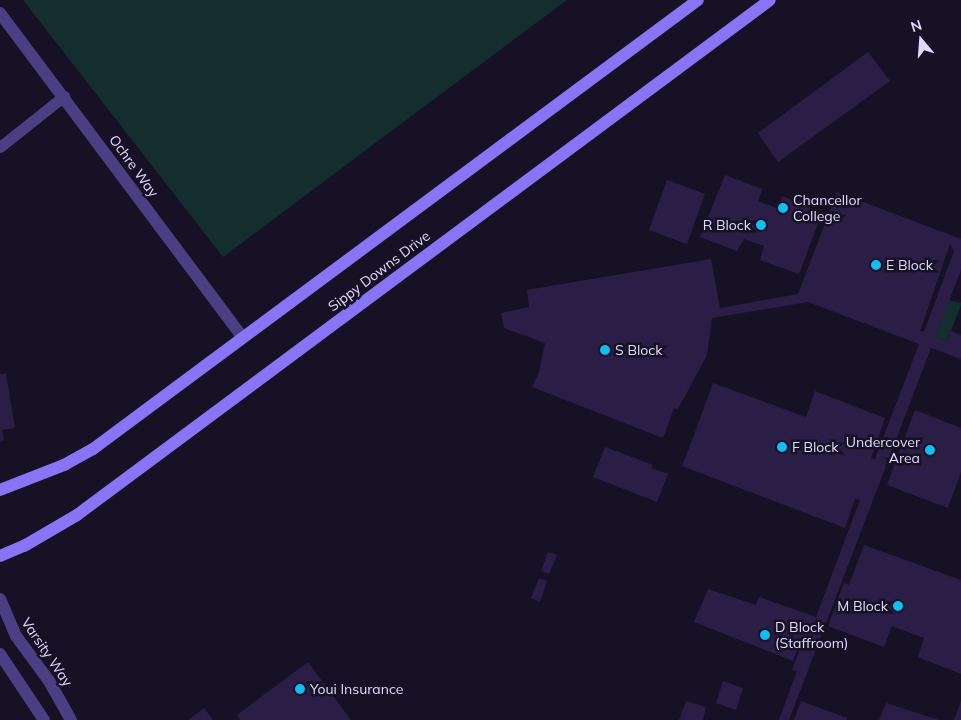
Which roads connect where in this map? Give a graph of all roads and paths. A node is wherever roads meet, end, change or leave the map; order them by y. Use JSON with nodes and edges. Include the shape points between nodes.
{"nodes":[{"id":1,"x":698,"y":0,"type":"edge"},
{"id":2,"x":770,"y":0,"type":"edge"},
{"id":3,"x":0,"y":13,"type":"edge"},
{"id":4,"x":4,"y":27,"type":"edge"},
{"id":5,"x":64,"y":96,"type":"junction"},
{"id":6,"x":0,"y":147,"type":"edge"},
{"id":7,"x":242,"y":337,"type":"junction"},
{"id":8,"x":0,"y":490,"type":"edge"},
{"id":9,"x":0,"y":556,"type":"edge"},
{"id":10,"x":0,"y":599,"type":"edge"},
{"id":11,"x":0,"y":654,"type":"edge"},
{"id":12,"x":44,"y":720,"type":"edge"},
{"id":13,"x":72,"y":720,"type":"edge"}],
"edges":[{"from":1,"to":7,"type":"main road","name":"Sippy Downs Drive"},
{"from":2,"to":9,"type":"main road","name":"Sippy Downs Drive","via":[[77,515]]},
{"from":3,"to":4,"type":"street","name":"Ochre Way"},
{"from":4,"to":5,"type":"street","name":"Ochre Way"},
{"from":5,"to":6,"type":"lane"},
{"from":5,"to":7,"type":"street","name":"Ochre Way"},
{"from":7,"to":8,"type":"main road","name":"Sippy Downs Drive","via":[[93,449],[64,465]]},
{"from":10,"to":13,"type":"street","name":"Varsity Way","via":[[16,636]]},
{"from":11,"to":12,"type":"street"}]}
